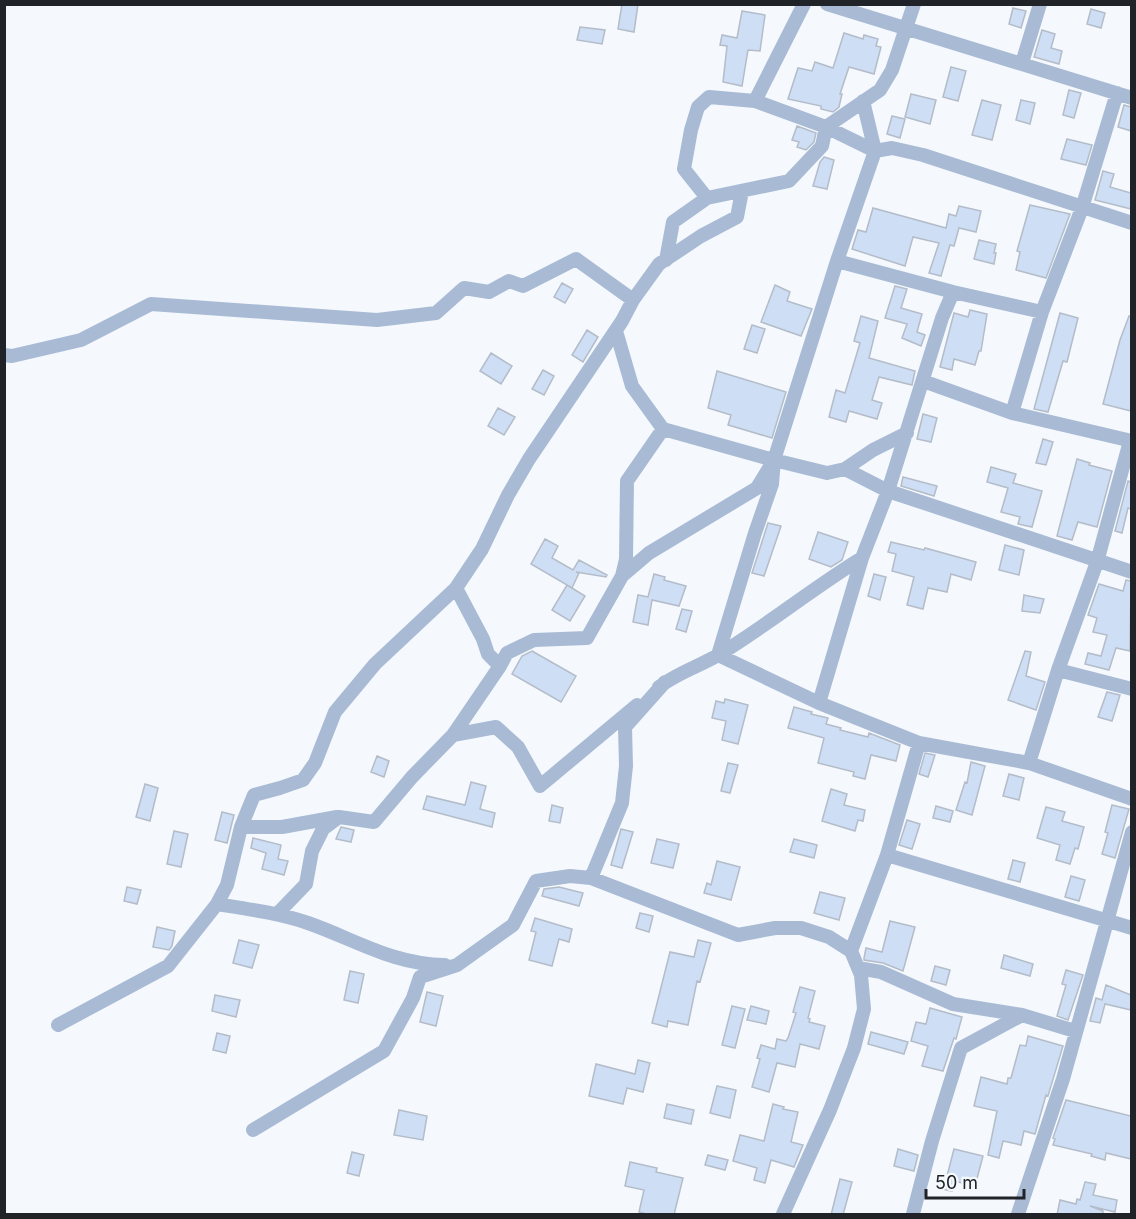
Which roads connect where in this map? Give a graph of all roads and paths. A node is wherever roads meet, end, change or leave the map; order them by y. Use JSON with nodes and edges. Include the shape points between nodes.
{"nodes":[{"id":1,"x":804,"y":4,"type":"edge"},
{"id":2,"x":827,"y":4,"type":"edge"},
{"id":3,"x":915,"y":4,"type":"edge"},
{"id":4,"x":1040,"y":4,"type":"edge"},
{"id":5,"x":908,"y":28,"type":"junction"},
{"id":6,"x":1022,"y":63,"type":"junction"},
{"id":7,"x":1117,"y":93,"type":"junction"},
{"id":8,"x":1131,"y":98,"type":"edge"},
{"id":9,"x":755,"y":101,"type":"junction"},
{"id":10,"x":863,"y":101,"type":"junction"},
{"id":11,"x":826,"y":127,"type":"junction"},
{"id":12,"x":875,"y":151,"type":"junction"},
{"id":13,"x":742,"y":191,"type":"junction"},
{"id":14,"x":707,"y":198,"type":"junction"},
{"id":15,"x":1082,"y":208,"type":"junction"},
{"id":16,"x":1131,"y":223,"type":"edge"},
{"id":17,"x":666,"y":260,"type":"junction"},
{"id":18,"x":837,"y":261,"type":"junction"},
{"id":19,"x":953,"y":292,"type":"junction"},
{"id":20,"x":633,"y":300,"type":"junction"},
{"id":21,"x":1042,"y":312,"type":"junction"},
{"id":22,"x":616,"y":331,"type":"junction"},
{"id":23,"x":4,"y":355,"type":"edge"},
{"id":24,"x":923,"y":381,"type":"junction"},
{"id":25,"x":1012,"y":413,"type":"junction"},
{"id":26,"x":663,"y":429,"type":"junction"},
{"id":27,"x":907,"y":432,"type":"junction"},
{"id":28,"x":1130,"y":441,"type":"edge"},
{"id":29,"x":774,"y":460,"type":"junction"},
{"id":30,"x":845,"y":469,"type":"junction"},
{"id":31,"x":888,"y":491,"type":"junction"},
{"id":32,"x":862,"y":558,"type":"junction"},
{"id":33,"x":1097,"y":562,"type":"junction"},
{"id":34,"x":1131,"y":572,"type":"edge"},
{"id":35,"x":622,"y":576,"type":"junction"},
{"id":36,"x":456,"y":588,"type":"junction"},
{"id":37,"x":718,"y":655,"type":"junction"},
{"id":38,"x":500,"y":666,"type":"junction"},
{"id":39,"x":1058,"y":670,"type":"junction"},
{"id":40,"x":665,"y":682,"type":"junction"},
{"id":41,"x":1131,"y":688,"type":"edge"},
{"id":42,"x":819,"y":703,"type":"junction"},
{"id":43,"x":453,"y":735,"type":"junction"},
{"id":44,"x":919,"y":744,"type":"junction"},
{"id":45,"x":1029,"y":763,"type":"junction"},
{"id":46,"x":1131,"y":798,"type":"edge"},
{"id":47,"x":339,"y":817,"type":"junction"},
{"id":48,"x":241,"y":827,"type":"junction"},
{"id":49,"x":1131,"y":832,"type":"edge"},
{"id":50,"x":887,"y":855,"type":"junction"},
{"id":51,"x":591,"y":878,"type":"junction"},
{"id":52,"x":217,"y":904,"type":"junction"},
{"id":53,"x":278,"y":913,"type":"junction"},
{"id":54,"x":1107,"y":921,"type":"junction"},
{"id":55,"x":1131,"y":928,"type":"edge"},
{"id":56,"x":851,"y":951,"type":"junction"},
{"id":57,"x":457,"y":965,"type":"junction"},
{"id":58,"x":858,"y":968,"type":"junction"},
{"id":59,"x":1022,"y":1015,"type":"junction"},
{"id":60,"x":58,"y":1025,"type":"dead end"},
{"id":61,"x":1075,"y":1031,"type":"junction"},
{"id":62,"x":253,"y":1130,"type":"dead end"},
{"id":63,"x":783,"y":1215,"type":"edge"},
{"id":64,"x":913,"y":1215,"type":"edge"},
{"id":65,"x":1018,"y":1215,"type":"edge"}],
"edges":[{"from":1,"to":9,"type":"street"},
{"from":2,"to":5,"type":"street"},
{"from":3,"to":5,"type":"street"},
{"from":4,"to":6,"type":"street"},
{"from":5,"to":6,"type":"street"},
{"from":5,"to":10,"type":"street","via":[[880,90]]},
{"from":6,"to":7,"type":"street"},
{"from":7,"to":8,"type":"street"},
{"from":7,"to":15,"type":"street"},
{"from":9,"to":11,"type":"street"},
{"from":9,"to":14,"type":"street","via":[[709,97],[698,106],[684,169]]},
{"from":10,"to":11,"type":"street"},
{"from":10,"to":12,"type":"street"},
{"from":11,"to":12,"type":"street"},
{"from":11,"to":13,"type":"street","via":[[822,146],[789,181]]},
{"from":12,"to":15,"type":"street","via":[[892,148],[923,155]]},
{"from":12,"to":18,"type":"street"},
{"from":13,"to":14,"type":"street"},
{"from":13,"to":17,"type":"street","via":[[737,217]]},
{"from":14,"to":17,"type":"street","via":[[673,222]]},
{"from":15,"to":16,"type":"street"},
{"from":15,"to":21,"type":"street"},
{"from":17,"to":20,"type":"street"},
{"from":18,"to":19,"type":"street"},
{"from":18,"to":29,"type":"street"},
{"from":19,"to":21,"type":"street"},
{"from":19,"to":24,"type":"street"},
{"from":20,"to":22,"type":"street"},
{"from":20,"to":23,"type":"street","via":[[576,259],[523,286],[509,280],[489,291],[465,288],[435,313],[377,321],[150,304],[81,340]]},
{"from":21,"to":25,"type":"street"},
{"from":22,"to":26,"type":"street","via":[[632,386]]},
{"from":22,"to":36,"type":"street","via":[[529,459],[482,549]]},
{"from":24,"to":25,"type":"street"},
{"from":24,"to":27,"type":"street"},
{"from":25,"to":28,"type":"street"},
{"from":26,"to":29,"type":"street"},
{"from":26,"to":35,"type":"street","via":[[627,481],[626,559]]},
{"from":27,"to":30,"type":"street"},
{"from":27,"to":31,"type":"street"},
{"from":28,"to":33,"type":"street"},
{"from":29,"to":30,"type":"street","via":[[826,473]]},
{"from":29,"to":35,"type":"street","via":[[757,488],[649,553]]},
{"from":29,"to":37,"type":"street","via":[[772,484]]},
{"from":30,"to":31,"type":"street"},
{"from":31,"to":32,"type":"street"},
{"from":31,"to":33,"type":"street"},
{"from":32,"to":37,"type":"street"},
{"from":32,"to":42,"type":"street"},
{"from":33,"to":34,"type":"street"},
{"from":33,"to":39,"type":"street"},
{"from":35,"to":38,"type":"street","via":[[587,638],[534,640],[507,653]]},
{"from":36,"to":38,"type":"street","via":[[488,654]]},
{"from":36,"to":48,"type":"street","via":[[375,663],[335,712],[315,763],[303,780],[254,795]]},
{"from":37,"to":40,"type":"street"},
{"from":37,"to":42,"type":"street"},
{"from":38,"to":43,"type":"street"},
{"from":39,"to":41,"type":"street"},
{"from":39,"to":45,"type":"street"},
{"from":40,"to":43,"type":"street","via":[[540,786],[518,747],[496,728]]},
{"from":40,"to":51,"type":"street","via":[[626,727],[622,803]]},
{"from":42,"to":44,"type":"street"},
{"from":43,"to":47,"type":"street","via":[[375,822]]},
{"from":44,"to":45,"type":"street"},
{"from":44,"to":50,"type":"street"},
{"from":45,"to":46,"type":"street"},
{"from":47,"to":48,"type":"street","via":[[282,827]]},
{"from":47,"to":53,"type":"street","via":[[323,829],[312,851],[306,884]]},
{"from":48,"to":52,"type":"street","via":[[227,885]]},
{"from":49,"to":54,"type":"street"},
{"from":50,"to":54,"type":"street"},
{"from":50,"to":56,"type":"street"},
{"from":51,"to":56,"type":"street","via":[[738,935],[801,928],[829,937]]},
{"from":51,"to":57,"type":"street","via":[[570,876],[536,881],[513,925]]},
{"from":52,"to":53,"type":"street"},
{"from":52,"to":60,"type":"street","via":[[168,966]]},
{"from":53,"to":57,"type":"street","via":[[385,954],[424,965]]},
{"from":54,"to":55,"type":"street"},
{"from":54,"to":61,"type":"street"},
{"from":56,"to":58,"type":"street"},
{"from":57,"to":62,"type":"street","via":[[420,977],[384,1051]]},
{"from":58,"to":59,"type":"street","via":[[881,972],[953,1004]]},
{"from":58,"to":63,"type":"street","via":[[864,1008],[854,1048]]},
{"from":59,"to":61,"type":"street"},
{"from":59,"to":64,"type":"street","via":[[961,1048]]},
{"from":61,"to":65,"type":"street"}]}
